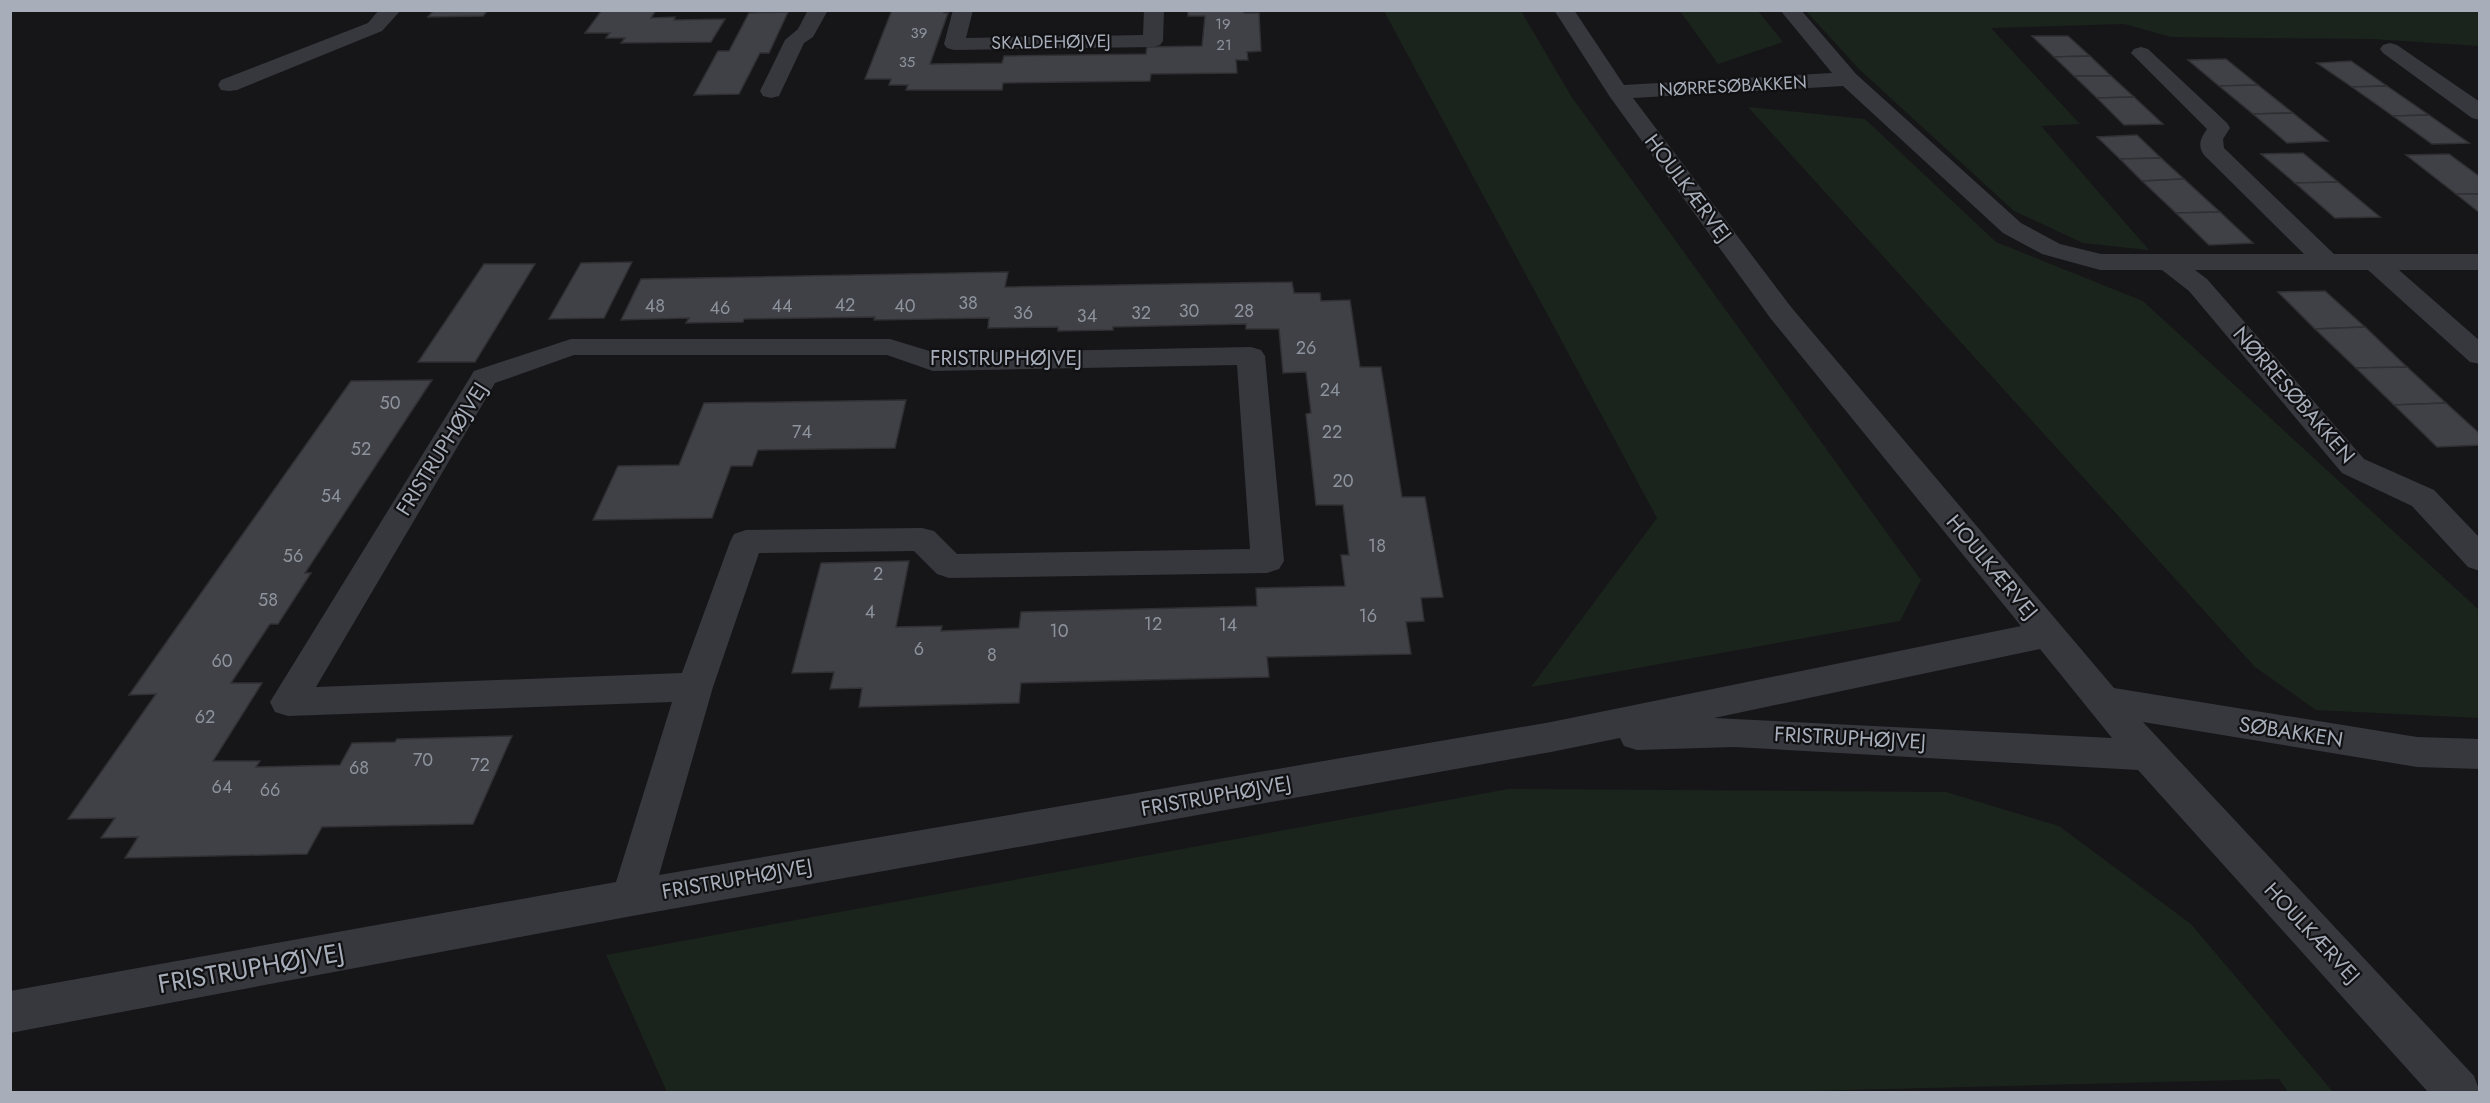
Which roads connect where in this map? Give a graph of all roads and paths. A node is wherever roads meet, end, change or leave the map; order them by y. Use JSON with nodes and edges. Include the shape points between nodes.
{"nodes":[{"id":1,"x":391,"y":10,"type":"edge"},
{"id":2,"x":818,"y":10,"type":"edge"},
{"id":3,"x":963,"y":10,"type":"edge"},
{"id":4,"x":1154,"y":10,"type":"edge"},
{"id":5,"x":1563,"y":10,"type":"edge"},
{"id":6,"x":1790,"y":10,"type":"edge"},
{"id":7,"x":2390,"y":49,"type":"dead end"},
{"id":8,"x":2141,"y":53,"type":"dead end"},
{"id":9,"x":1848,"y":79,"type":"junction"},
{"id":10,"x":229,"y":85,"type":"dead end"},
{"id":11,"x":771,"y":91,"type":"dead end"},
{"id":12,"x":1618,"y":92,"type":"junction"},
{"id":13,"x":2480,"y":113,"type":"edge"},
{"id":14,"x":2375,"y":262,"type":"junction"},
{"id":15,"x":2480,"y":262,"type":"edge"},
{"id":16,"x":2328,"y":263,"type":"junction"},
{"id":17,"x":2171,"y":264,"type":"junction"},
{"id":18,"x":2480,"y":356,"type":"edge"},
{"id":19,"x":2480,"y":559,"type":"edge"},
{"id":20,"x":2048,"y":633,"type":"junction"},
{"id":21,"x":695,"y":687,"type":"junction"},
{"id":22,"x":2103,"y":701,"type":"junction"},
{"id":23,"x":1551,"y":737,"type":"junction"},
{"id":24,"x":2480,"y":754,"type":"edge"},
{"id":25,"x":2148,"y":755,"type":"junction"},
{"id":26,"x":632,"y":898,"type":"junction"},
{"id":27,"x":10,"y":1012,"type":"edge"},
{"id":28,"x":2458,"y":1092,"type":"edge"}],
"edges":[{"from":1,"to":10,"type":"street","via":[[375,27]]},
{"from":2,"to":11,"type":"street","via":[[806,33],[795,40]]},
{"from":3,"to":4,"type":"street","name":"SKALDEHØJVEJ","via":[[954,44],[1153,41]]},
{"from":5,"to":12,"type":"street","name":"HOULKÆRVEJ"},
{"from":6,"to":9,"type":"street","name":"NØRRESØBAKKEN"},
{"from":7,"to":13,"type":"street"},
{"from":8,"to":16,"type":"street","via":[[2219,128],[2212,139],[2212,150]]},
{"from":9,"to":12,"type":"street","name":"NØRRESØBAKKEN"},
{"from":9,"to":17,"type":"street","name":"NØRRESØBAKKEN","via":[[2012,228],[2051,249],[2100,262]]},
{"from":12,"to":20,"type":"street","name":"HOULKÆRVEJ","via":[[1781,313]]},
{"from":14,"to":15,"type":"street","name":"NØRRESØBAKKEN"},
{"from":14,"to":16,"type":"street","name":"NØRRESØBAKKEN"},
{"from":14,"to":18,"type":"street"},
{"from":16,"to":17,"type":"street","name":"NØRRESØBAKKEN"},
{"from":17,"to":19,"type":"street","name":"NØRRESØBAKKEN","via":[[2198,285],[2353,466],[2423,498]]},
{"from":20,"to":22,"type":"street","name":"HOULKÆRVEJ"},
{"from":20,"to":23,"type":"street","name":"FRISTRUPHØJVEJ"},
{"from":21,"to":21,"type":"street","name":"FRISTRUPHØJVEJ","via":[[746,542],[921,539],[950,566],[1267,561],[1251,356],[933,362],[890,347],[571,346],[484,377],[288,702]]},
{"from":21,"to":26,"type":"street","name":"FRISTRUPHØJVEJ"},
{"from":22,"to":24,"type":"street","name":"SØBAKKEN","via":[[2417,752]]},
{"from":22,"to":25,"type":"street","name":"HOULKÆRVEJ"},
{"from":23,"to":25,"type":"street","name":"FRISTRUPHØJVEJ","via":[[1734,732]]},
{"from":23,"to":26,"type":"street","name":"FRISTRUPHØJVEJ"},
{"from":25,"to":28,"type":"street","name":"HOULKÆRVEJ"},
{"from":26,"to":27,"type":"street","name":"FRISTRUPHØJVEJ"}]}
